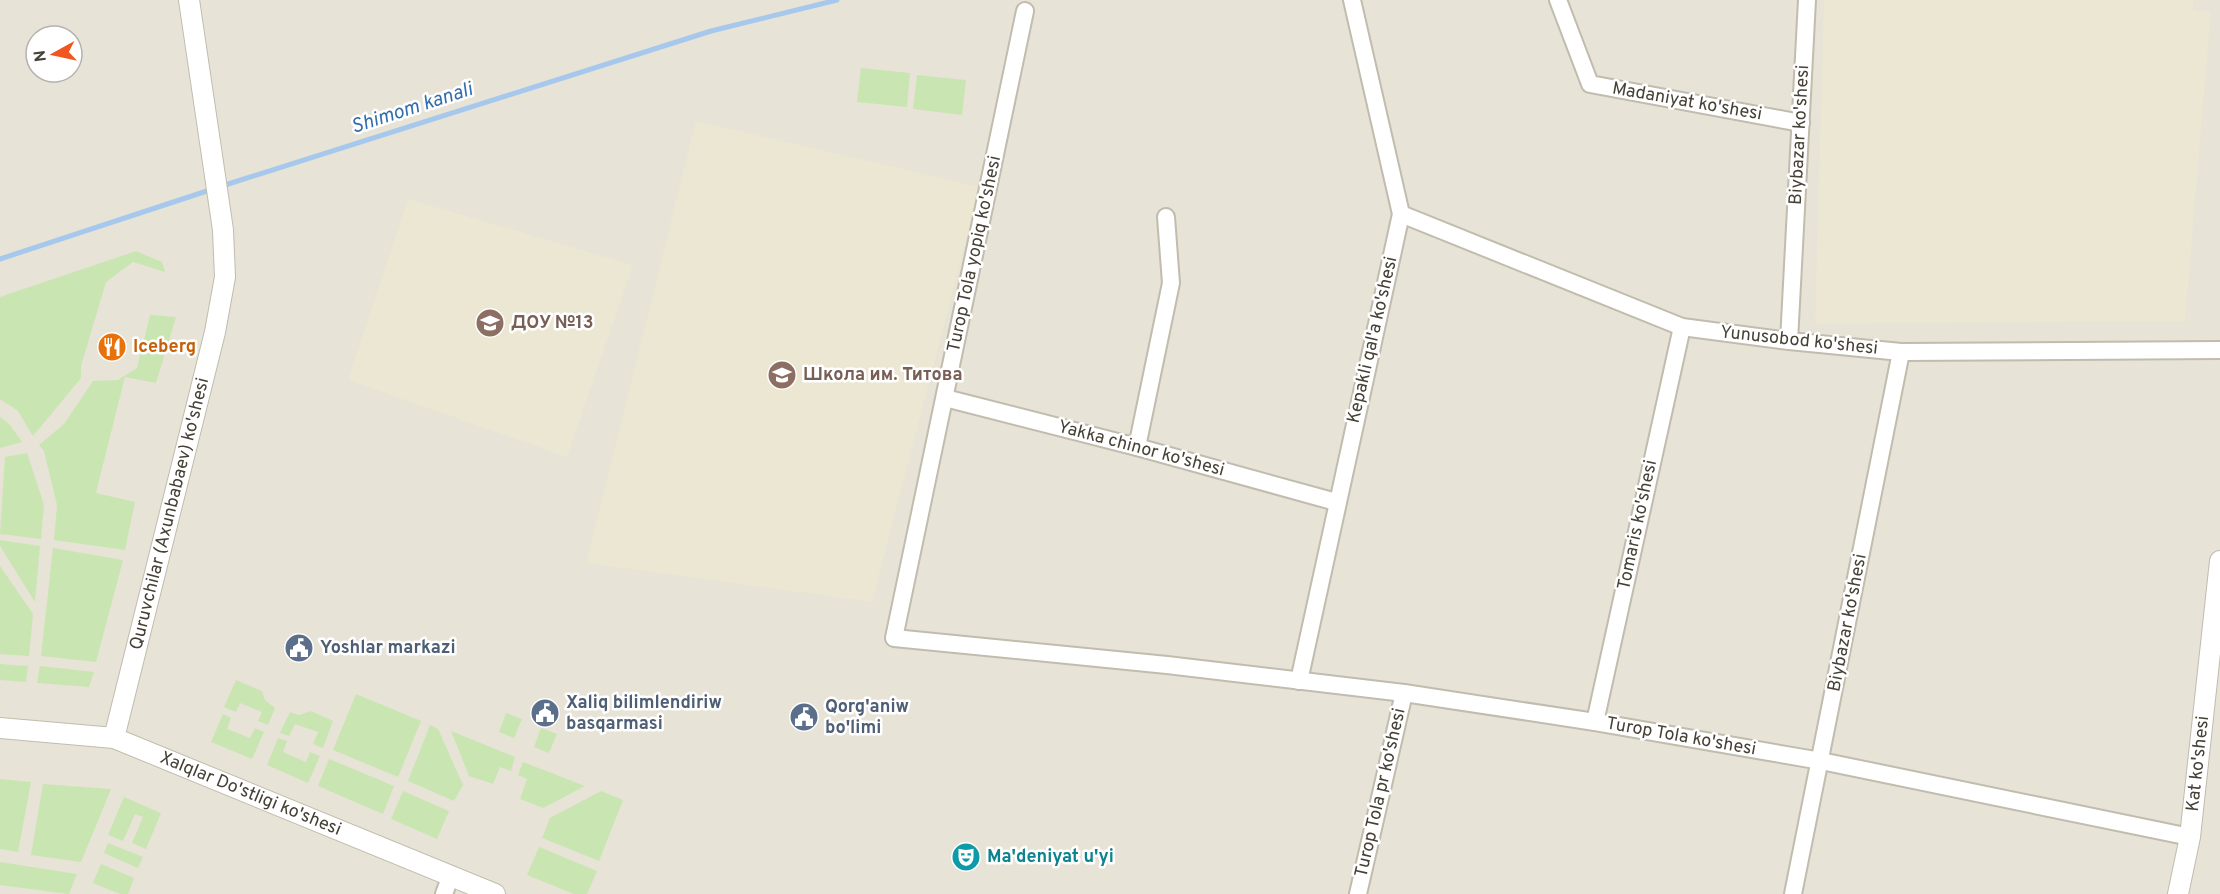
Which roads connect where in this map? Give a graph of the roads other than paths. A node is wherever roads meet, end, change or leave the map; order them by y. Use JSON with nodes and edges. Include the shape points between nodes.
{"nodes":[{"id":1,"x":189,"y":0,"type":"edge"},
{"id":2,"x":1352,"y":0,"type":"edge"},
{"id":3,"x":1558,"y":0,"type":"edge"},
{"id":4,"x":1807,"y":0,"type":"edge"},
{"id":5,"x":1025,"y":11,"type":"dead end"},
{"id":6,"x":1801,"y":123,"type":"junction"},
{"id":7,"x":1401,"y":214,"type":"junction"},
{"id":8,"x":1166,"y":217,"type":"dead end"},
{"id":9,"x":1682,"y":327,"type":"junction"},
{"id":10,"x":1789,"y":341,"type":"junction"},
{"id":11,"x":2220,"y":350,"type":"edge"},
{"id":12,"x":1901,"y":352,"type":"junction"},
{"id":13,"x":945,"y":398,"type":"junction"},
{"id":14,"x":1137,"y":447,"type":"junction"},
{"id":15,"x":1336,"y":502,"type":"junction"},
{"id":16,"x":2220,"y":561,"type":"edge"},
{"id":17,"x":894,"y":638,"type":"joint"},
{"id":18,"x":1299,"y":681,"type":"junction"},
{"id":19,"x":1404,"y":693,"type":"junction"},
{"id":20,"x":1594,"y":722,"type":"junction"},
{"id":21,"x":0,"y":728,"type":"edge"},
{"id":22,"x":114,"y":738,"type":"junction"},
{"id":23,"x":1821,"y":761,"type":"junction"},
{"id":24,"x":2190,"y":837,"type":"junction"},
{"id":25,"x":451,"y":875,"type":"junction"},
{"id":26,"x":444,"y":894,"type":"edge"},
{"id":27,"x":495,"y":894,"type":"edge"},
{"id":28,"x":1358,"y":894,"type":"edge"},
{"id":29,"x":1793,"y":894,"type":"edge"},
{"id":30,"x":2178,"y":894,"type":"edge"}],
"edges":[{"from":1,"to":22,"type":"street","name":"Quruvchilar (Axunbabaev) ko'shesi","via":[[222,218],[225,277],[215,332]]},
{"from":2,"to":7,"type":"street","name":"Kepakli qal'a ko'shesi"},
{"from":3,"to":6,"type":"street","name":"Madaniyat ko'shesi","via":[[1590,84]]},
{"from":4,"to":6,"type":"street","name":"Biybazar ko'shesi"},
{"from":5,"to":13,"type":"street","name":"Turop Tola yopiq ko'shesi"},
{"from":6,"to":10,"type":"street","name":"Biybazar ko'shesi"},
{"from":7,"to":9,"type":"street","name":"Yunusobod ko'shesi"},
{"from":7,"to":15,"type":"street","name":"Kepakli qal'a ko'shesi"},
{"from":8,"to":14,"type":"street","via":[[1171,284]]},
{"from":9,"to":10,"type":"street","name":"Yunusobod ko'shesi"},
{"from":9,"to":20,"type":"street","name":"Tomaris ko'shesi"},
{"from":10,"to":12,"type":"street","name":"Yunusobod ko'shesi"},
{"from":11,"to":12,"type":"street","name":"Yunusobod ko'shesi"},
{"from":12,"to":23,"type":"street","name":"Biybazar ko'shesi"},
{"from":13,"to":14,"type":"street","name":"Yakka chinor ko'shesi"},
{"from":13,"to":17,"type":"street","name":"Turop Tola yopiq ko'shesi"},
{"from":14,"to":15,"type":"street","name":"Yakka chinor ko'shesi"},
{"from":15,"to":18,"type":"street","name":"Kepakli qal'a ko'shesi"},
{"from":16,"to":24,"type":"street","name":"Kat ko'shesi"},
{"from":17,"to":18,"type":"street","name":"Turop Tola ko'shesi"},
{"from":18,"to":19,"type":"street","name":"Turop Tola ko'shesi"},
{"from":19,"to":20,"type":"street","name":"Turop Tola ko'shesi"},
{"from":19,"to":28,"type":"street","name":"Turop Tola pr ko'shesi"},
{"from":20,"to":23,"type":"street","name":"Turop Tola ko'shesi"},
{"from":21,"to":22,"type":"street","name":"Xalqlar Do'stligi ko'shesi"},
{"from":22,"to":25,"type":"street","name":"Xalqlar Do'stligi ko'shesi"},
{"from":23,"to":24,"type":"street","name":"Turop Tola ko'shesi"},
{"from":23,"to":29,"type":"street","name":"Biybazar ko'shesi"},
{"from":24,"to":30,"type":"street","name":"Kat ko'shesi"},
{"from":25,"to":26,"type":"street"},
{"from":25,"to":27,"type":"street","name":"Xalqlar Do'stligi ko'shesi"}]}
